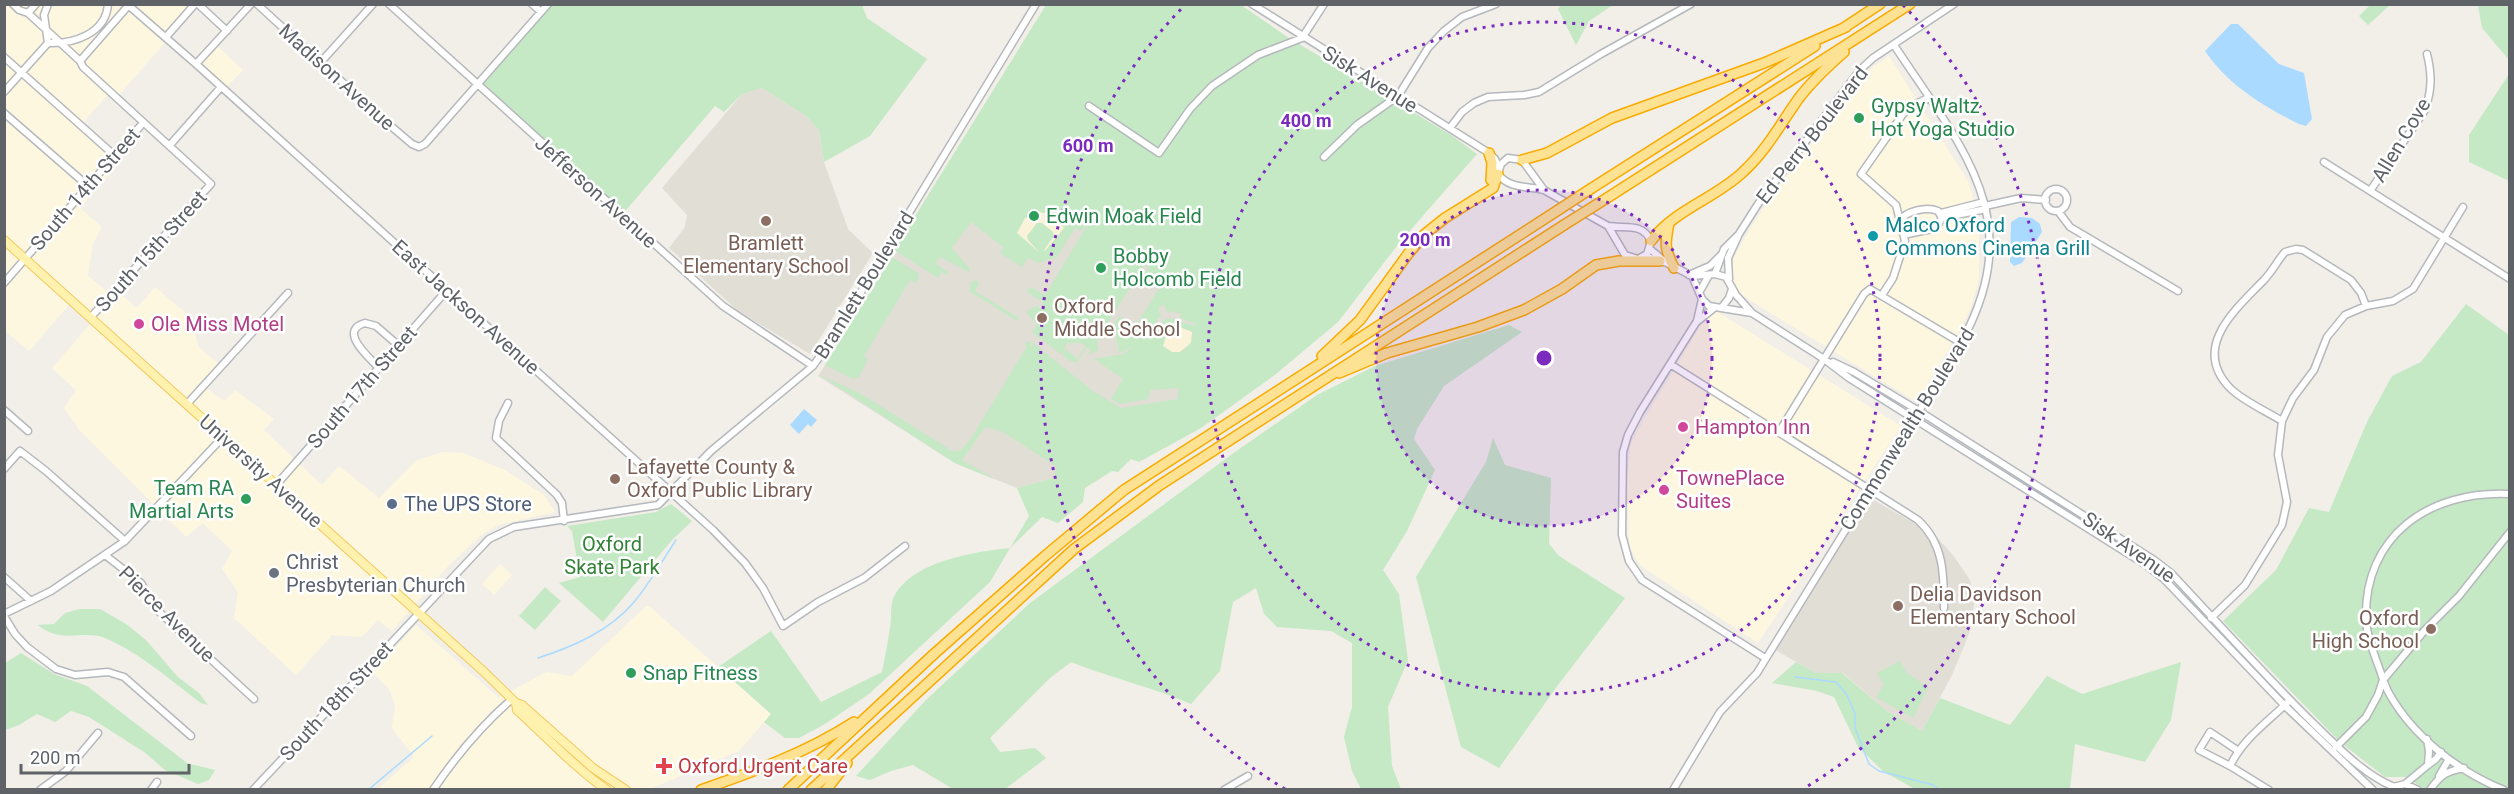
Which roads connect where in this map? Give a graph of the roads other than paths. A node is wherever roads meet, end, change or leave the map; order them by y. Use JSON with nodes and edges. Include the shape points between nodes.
{"nodes":[{"id":1,"x":13,"y":4,"type":"edge"},
{"id":2,"x":36,"y":4,"type":"edge"},
{"id":3,"x":48,"y":4,"type":"edge"},
{"id":4,"x":108,"y":4,"type":"edge"},
{"id":5,"x":197,"y":4,"type":"edge"},
{"id":6,"x":251,"y":4,"type":"edge"},
{"id":7,"x":257,"y":4,"type":"edge"},
{"id":8,"x":373,"y":4,"type":"edge"},
{"id":9,"x":389,"y":4,"type":"edge"},
{"id":10,"x":532,"y":4,"type":"edge"},
{"id":11,"x":548,"y":4,"type":"edge"},
{"id":12,"x":1036,"y":4,"type":"edge"},
{"id":13,"x":1252,"y":4,"type":"edge"},
{"id":14,"x":1324,"y":4,"type":"edge"},
{"id":15,"x":1496,"y":4,"type":"edge"},
{"id":16,"x":1690,"y":4,"type":"edge"},
{"id":17,"x":1880,"y":4,"type":"edge"},
{"id":18,"x":1910,"y":4,"type":"edge"},
{"id":19,"x":1954,"y":4,"type":"edge"},
{"id":20,"x":127,"y":5,"type":"edge"},
{"id":21,"x":541,"y":12,"type":"junction"},
{"id":22,"x":28,"y":13,"type":"junction"},
{"id":23,"x":1846,"y":27,"type":"junction"},
{"id":24,"x":46,"y":29,"type":"junction"},
{"id":25,"x":1869,"y":30,"type":"junction"},
{"id":26,"x":227,"y":31,"type":"junction"},
{"id":27,"x":166,"y":37,"type":"junction"},
{"id":28,"x":1302,"y":38,"type":"junction"},
{"id":29,"x":61,"y":42,"type":"junction"},
{"id":30,"x":48,"y":43,"type":"junction"},
{"id":31,"x":1894,"y":45,"type":"junction"},
{"id":32,"x":2427,"y":54,"type":"dead end"},
{"id":33,"x":4,"y":57,"type":"edge"},
{"id":34,"x":81,"y":61,"type":"junction"},
{"id":35,"x":321,"y":62,"type":"junction"},
{"id":36,"x":196,"y":64,"type":"junction"},
{"id":37,"x":22,"y":73,"type":"junction"},
{"id":38,"x":477,"y":83,"type":"junction"},
{"id":39,"x":221,"y":87,"type":"junction"},
{"id":40,"x":4,"y":92,"type":"edge"},
{"id":41,"x":1398,"y":96,"type":"junction"},
{"id":42,"x":1928,"y":98,"type":"junction"},
{"id":43,"x":1089,"y":106,"type":"dead end"},
{"id":44,"x":4,"y":113,"type":"edge"},
{"id":45,"x":143,"y":123,"type":"junction"},
{"id":46,"x":1450,"y":128,"type":"junction"},
{"id":47,"x":170,"y":145,"type":"junction"},
{"id":48,"x":1489,"y":153,"type":"junction"},
{"id":49,"x":114,"y":155,"type":"junction"},
{"id":50,"x":1324,"y":157,"type":"dead end"},
{"id":51,"x":1508,"y":158,"type":"junction"},
{"id":52,"x":1522,"y":160,"type":"junction"},
{"id":53,"x":2324,"y":162,"type":"dead end"},
{"id":54,"x":1498,"y":171,"type":"junction"},
{"id":55,"x":88,"y":186,"type":"junction"},
{"id":56,"x":1544,"y":190,"type":"junction"},
{"id":57,"x":2370,"y":191,"type":"junction"},
{"id":58,"x":1485,"y":193,"type":"junction"},
{"id":59,"x":2046,"y":200,"type":"junction"},
{"id":60,"x":1985,"y":206,"type":"junction"},
{"id":61,"x":2463,"y":207,"type":"dead end"},
{"id":62,"x":2058,"y":211,"type":"junction"},
{"id":63,"x":1942,"y":216,"type":"junction"},
{"id":64,"x":1899,"y":221,"type":"junction"},
{"id":65,"x":1669,"y":223,"type":"junction"},
{"id":66,"x":1608,"y":226,"type":"junction"},
{"id":67,"x":1901,"y":231,"type":"junction"},
{"id":68,"x":1739,"y":234,"type":"junction"},
{"id":69,"x":2445,"y":238,"type":"junction"},
{"id":70,"x":4,"y":240,"type":"edge"},
{"id":71,"x":1650,"y":245,"type":"junction"},
{"id":72,"x":1721,"y":255,"type":"junction"},
{"id":73,"x":1626,"y":256,"type":"junction"},
{"id":74,"x":1644,"y":256,"type":"junction"},
{"id":75,"x":26,"y":259,"type":"junction"},
{"id":76,"x":1667,"y":264,"type":"junction"},
{"id":77,"x":1596,"y":265,"type":"junction"},
{"id":78,"x":1712,"y":274,"type":"junction"},
{"id":79,"x":1691,"y":275,"type":"junction"},
{"id":80,"x":1729,"y":279,"type":"junction"},
{"id":81,"x":2510,"y":279,"type":"edge"},
{"id":82,"x":4,"y":283,"type":"edge"},
{"id":83,"x":1732,"y":289,"type":"junction"},
{"id":84,"x":447,"y":290,"type":"junction"},
{"id":85,"x":1700,"y":291,"type":"junction"},
{"id":86,"x":2178,"y":291,"type":"dead end"},
{"id":87,"x":288,"y":293,"type":"dead end"},
{"id":88,"x":1882,"y":295,"type":"junction"},
{"id":89,"x":1702,"y":299,"type":"junction"},
{"id":90,"x":2366,"y":306,"type":"junction"},
{"id":91,"x":1722,"y":307,"type":"junction"},
{"id":92,"x":1714,"y":308,"type":"junction"},
{"id":93,"x":1752,"y":313,"type":"junction"},
{"id":94,"x":91,"y":318,"type":"junction"},
{"id":95,"x":1697,"y":321,"type":"junction"},
{"id":96,"x":1961,"y":343,"type":"junction"},
{"id":97,"x":399,"y":346,"type":"junction"},
{"id":98,"x":1824,"y":359,"type":"junction"},
{"id":99,"x":1670,"y":364,"type":"junction"},
{"id":100,"x":813,"y":366,"type":"junction"},
{"id":101,"x":379,"y":368,"type":"junction"},
{"id":102,"x":1300,"y":375,"type":"junction"},
{"id":103,"x":1315,"y":384,"type":"junction"},
{"id":104,"x":508,"y":403,"type":"dead end"},
{"id":105,"x":187,"y":404,"type":"junction"},
{"id":106,"x":4,"y":410,"type":"edge"},
{"id":107,"x":1919,"y":411,"type":"junction"},
{"id":108,"x":1914,"y":419,"type":"junction"},
{"id":109,"x":2282,"y":421,"type":"junction"},
{"id":110,"x":28,"y":431,"type":"dead end"},
{"id":111,"x":1779,"y":432,"type":"junction"},
{"id":112,"x":223,"y":437,"type":"junction"},
{"id":113,"x":4,"y":469,"type":"edge"},
{"id":114,"x":277,"y":484,"type":"junction"},
{"id":115,"x":1870,"y":489,"type":"junction"},
{"id":116,"x":672,"y":494,"type":"junction"},
{"id":117,"x":2510,"y":494,"type":"edge"},
{"id":118,"x":564,"y":520,"type":"junction"},
{"id":119,"x":2510,"y":532,"type":"edge"},
{"id":120,"x":125,"y":541,"type":"junction"},
{"id":121,"x":905,"y":546,"type":"dead end"},
{"id":122,"x":105,"y":555,"type":"junction"},
{"id":123,"x":4,"y":576,"type":"edge"},
{"id":124,"x":31,"y":601,"type":"junction"},
{"id":125,"x":1944,"y":608,"type":"dead end"},
{"id":126,"x":419,"y":613,"type":"junction"},
{"id":127,"x":4,"y":615,"type":"edge"},
{"id":128,"x":2212,"y":617,"type":"junction"},
{"id":129,"x":2206,"y":623,"type":"junction"},
{"id":130,"x":1765,"y":658,"type":"junction"},
{"id":131,"x":2383,"y":680,"type":"junction"},
{"id":132,"x":254,"y":699,"type":"dead end"},
{"id":133,"x":514,"y":701,"type":"junction"},
{"id":134,"x":2287,"y":703,"type":"junction"},
{"id":135,"x":876,"y":707,"type":"junction"},
{"id":136,"x":98,"y":733,"type":"dead end"},
{"id":137,"x":191,"y":736,"type":"dead end"},
{"id":138,"x":869,"y":736,"type":"junction"},
{"id":139,"x":2427,"y":739,"type":"junction"},
{"id":140,"x":2336,"y":746,"type":"junction"},
{"id":141,"x":2237,"y":750,"type":"junction"},
{"id":142,"x":2331,"y":751,"type":"junction"},
{"id":143,"x":2441,"y":752,"type":"junction"},
{"id":144,"x":2449,"y":759,"type":"junction"},
{"id":145,"x":2428,"y":765,"type":"junction"},
{"id":146,"x":2230,"y":766,"type":"junction"},
{"id":147,"x":2463,"y":768,"type":"junction"},
{"id":148,"x":1248,"y":776,"type":"dead end"},
{"id":149,"x":2437,"y":779,"type":"junction"},
{"id":150,"x":157,"y":782,"type":"dead end"},
{"id":151,"x":2405,"y":784,"type":"junction"},
{"id":152,"x":2392,"y":788,"type":"edge"},
{"id":153,"x":40,"y":789,"type":"edge"},
{"id":154,"x":151,"y":789,"type":"edge"},
{"id":155,"x":254,"y":789,"type":"edge"},
{"id":156,"x":433,"y":789,"type":"edge"},
{"id":157,"x":607,"y":789,"type":"edge"},
{"id":158,"x":626,"y":789,"type":"edge"},
{"id":159,"x":701,"y":789,"type":"edge"},
{"id":160,"x":788,"y":789,"type":"edge"},
{"id":161,"x":811,"y":789,"type":"edge"},
{"id":162,"x":826,"y":789,"type":"edge"},
{"id":163,"x":1224,"y":789,"type":"edge"},
{"id":164,"x":1673,"y":789,"type":"edge"},
{"id":165,"x":2269,"y":789,"type":"edge"},
{"id":166,"x":2373,"y":789,"type":"edge"},
{"id":167,"x":2418,"y":789,"type":"edge"},
{"id":168,"x":2430,"y":789,"type":"edge"},
{"id":169,"x":2504,"y":789,"type":"edge"}],
"edges":[{"from":1,"to":22,"type":"street"},
{"from":2,"to":22,"type":"street"},
{"from":3,"to":24,"type":"street","via":[[44,15]]},
{"from":4,"to":29,"type":"street","via":[[107,14],[86,37]]},
{"from":5,"to":26,"type":"street"},
{"from":5,"to":27,"type":"street"},
{"from":6,"to":26,"type":"street"},
{"from":7,"to":35,"type":"street","name":"Madison Avenue"},
{"from":8,"to":35,"type":"street"},
{"from":9,"to":38,"type":"street","name":"Jefferson Avenue"},
{"from":10,"to":21,"type":"street"},
{"from":11,"to":21,"type":"street"},
{"from":12,"to":100,"type":"street","name":"Bramlett Boulevard"},
{"from":13,"to":28,"type":"street","name":"Sisk Avenue"},
{"from":14,"to":28,"type":"street"},
{"from":15,"to":41,"type":"street","via":[[1462,17],[1444,31],[1428,48]]},
{"from":16,"to":46,"type":"street","via":[[1539,92],[1488,97],[1474,103]]},
{"from":17,"to":23,"type":"highway"},
{"from":18,"to":25,"type":"highway"},
{"from":19,"to":31,"type":"street","name":"Ed Perry Boulevard"},
{"from":20,"to":27,"type":"street","name":"East Jackson Avenue"},
{"from":20,"to":34,"type":"street"},
{"from":21,"to":38,"type":"street"},
{"from":22,"to":24,"type":"street"},
{"from":23,"to":52,"type":"highway","via":[[1764,63],[1612,118],[1547,153]]},
{"from":23,"to":102,"type":"highway","bridge":true},
{"from":24,"to":29,"type":"street"},
{"from":24,"to":30,"type":"street"},
{"from":25,"to":65,"type":"highway","via":[[1799,98],[1759,156],[1741,174]]},
{"from":25,"to":103,"type":"highway","bridge":true},
{"from":26,"to":36,"type":"street"},
{"from":27,"to":36,"type":"street","name":"East Jackson Avenue"},
{"from":28,"to":41,"type":"street","name":"Sisk Avenue"},
{"from":28,"to":43,"type":"street","via":[[1258,55],[1212,86],[1159,153]]},
{"from":29,"to":30,"type":"street"},
{"from":29,"to":34,"type":"street"},
{"from":30,"to":37,"type":"street"},
{"from":31,"to":42,"type":"street","name":"Commonwealth Boulevard"},
{"from":31,"to":68,"type":"street","name":"Ed Perry Boulevard","via":[[1860,70]]},
{"from":32,"to":57,"type":"street","name":"Allen Cove","via":[[2432,81],[2426,107]]},
{"from":33,"to":37,"type":"street"},
{"from":34,"to":45,"type":"street"},
{"from":35,"to":38,"type":"street","name":"Madison Avenue","via":[[419,147]]},
{"from":36,"to":39,"type":"street","name":"East Jackson Avenue"},
{"from":37,"to":40,"type":"street"},
{"from":37,"to":49,"type":"street"},
{"from":38,"to":100,"type":"street","name":"Jefferson Avenue","via":[[723,306]]},
{"from":39,"to":47,"type":"street","name":"South 14th Street"},
{"from":39,"to":84,"type":"street","name":"East Jackson Avenue"},
{"from":41,"to":46,"type":"street","name":"Sisk Avenue"},
{"from":41,"to":50,"type":"street","via":[[1357,125]]},
{"from":42,"to":60,"type":"street","name":"Commonwealth Boulevard","via":[[1970,164]]},
{"from":42,"to":64,"type":"street","via":[[1904,114],[1861,174],[1896,206]]},
{"from":44,"to":55,"type":"street"},
{"from":45,"to":47,"type":"street"},
{"from":45,"to":49,"type":"street","name":"South 14th Street"},
{"from":46,"to":48,"type":"street","name":"Sisk Avenue"},
{"from":47,"to":94,"type":"street","name":"South 15th Street","via":[[211,184]]},
{"from":48,"to":51,"type":"street","name":"Sisk Avenue"},
{"from":48,"to":54,"type":"street","name":"Sisk Avenue"},
{"from":48,"to":58,"type":"highway","via":[[1493,171]]},
{"from":49,"to":55,"type":"street","name":"South 14th Street"},
{"from":51,"to":52,"type":"street","name":"Sisk Avenue"},
{"from":51,"to":54,"type":"street"},
{"from":52,"to":56,"type":"street"},
{"from":53,"to":57,"type":"street"},
{"from":54,"to":56,"type":"street","via":[[1507,184]]},
{"from":54,"to":58,"type":"highway","via":[[1493,188]]},
{"from":55,"to":75,"type":"street","name":"South 14th Street"},
{"from":56,"to":66,"type":"street"},
{"from":57,"to":69,"type":"street"},
{"from":58,"to":102,"type":"highway","via":[[1425,234],[1360,320]]},
{"from":59,"to":60,"type":"street","via":[[2021,198]]},
{"from":59,"to":62,"type":"street","via":[[2048,207]]},
{"from":59,"to":62,"type":"street","via":[[2051,191],[2063,192],[2067,205]]},
{"from":60,"to":63,"type":"street"},
{"from":60,"to":96,"type":"street","name":"Commonwealth Boulevard","via":[[1990,244],[1987,282]]},
{"from":61,"to":69,"type":"street"},
{"from":62,"to":86,"type":"street","via":[[2070,227]]},
{"from":63,"to":64,"type":"street","via":[[1929,208],[1905,214]]},
{"from":63,"to":67,"type":"street","via":[[1936,228],[1908,234]]},
{"from":64,"to":67,"type":"street"},
{"from":65,"to":71,"type":"highway"},
{"from":65,"to":76,"type":"highway","via":[[1664,239]]},
{"from":66,"to":71,"type":"street","via":[[1637,227],[1646,232]]},
{"from":66,"to":73,"type":"street"},
{"from":67,"to":88,"type":"street","via":[[1904,248]]},
{"from":68,"to":72,"type":"street"},
{"from":68,"to":80,"type":"street","via":[[1728,258]]},
{"from":69,"to":81,"type":"street"},
{"from":69,"to":90,"type":"street","via":[[2413,289],[2392,301]]},
{"from":70,"to":75,"type":"main road","name":"University Avenue"},
{"from":71,"to":74,"type":"street"},
{"from":71,"to":76,"type":"street"},
{"from":72,"to":78,"type":"street","via":[[1719,267]]},
{"from":72,"to":79,"type":"street","via":[[1710,266]]},
{"from":73,"to":74,"type":"street"},
{"from":73,"to":77,"type":"highway","via":[[1603,259]]},
{"from":74,"to":76,"type":"street"},
{"from":75,"to":82,"type":"street","name":"South 14th Street"},
{"from":75,"to":94,"type":"main road","name":"University Avenue"},
{"from":76,"to":77,"type":"highway","via":[[1619,261]]},
{"from":76,"to":79,"type":"street"},
{"from":77,"to":103,"type":"highway","via":[[1524,310],[1387,353]]},
{"from":78,"to":79,"type":"street"},
{"from":78,"to":80,"type":"street"},
{"from":78,"to":85,"type":"street"},
{"from":79,"to":85,"type":"street"},
{"from":80,"to":83,"type":"street","name":"Sisk Avenue"},
{"from":83,"to":91,"type":"street"},
{"from":83,"to":93,"type":"street","name":"Sisk Avenue"},
{"from":84,"to":97,"type":"street","name":"South 17th Street"},
{"from":84,"to":116,"type":"street","name":"East Jackson Avenue"},
{"from":85,"to":89,"type":"street"},
{"from":87,"to":105,"type":"street"},
{"from":88,"to":96,"type":"street"},
{"from":88,"to":98,"type":"street","via":[[1873,289],[1866,291]]},
{"from":89,"to":92,"type":"street"},
{"from":89,"to":95,"type":"street"},
{"from":90,"to":109,"type":"street","via":[[2345,315],[2335,325],[2314,370]]},
{"from":90,"to":109,"type":"street","via":[[2351,280],[2296,249],[2285,252],[2227,319],[2216,342],[2221,374],[2232,390]]},
{"from":91,"to":92,"type":"street","name":"Sisk Avenue"},
{"from":91,"to":93,"type":"street","name":"Sisk Avenue"},
{"from":92,"to":95,"type":"street"},
{"from":93,"to":98,"type":"street","name":"Sisk Avenue"},
{"from":94,"to":105,"type":"main road","name":"University Avenue"},
{"from":95,"to":99,"type":"street"},
{"from":96,"to":107,"type":"street","name":"Commonwealth Boulevard"},
{"from":97,"to":101,"type":"street","name":"South 17th Street"},
{"from":97,"to":101,"type":"street","via":[[376,326],[365,323],[355,329],[356,341]]},
{"from":98,"to":107,"type":"street","name":"Sisk Avenue","via":[[1854,372]]},
{"from":98,"to":108,"type":"street","name":"Sisk Avenue"},
{"from":98,"to":111,"type":"street"},
{"from":99,"to":111,"type":"street"},
{"from":99,"to":130,"type":"street","via":[[1640,412],[1623,452],[1622,535],[1629,561],[1642,580]]},
{"from":100,"to":116,"type":"street","name":"Bramlett Boulevard","via":[[711,451]]},
{"from":101,"to":114,"type":"street","name":"South 17th Street"},
{"from":102,"to":135,"type":"highway","via":[[1124,490]]},
{"from":103,"to":138,"type":"highway","via":[[1160,485],[1074,549]]},
{"from":104,"to":118,"type":"street","via":[[496,438],[557,495]]},
{"from":105,"to":112,"type":"main road","name":"University Avenue"},
{"from":106,"to":110,"type":"street"},
{"from":107,"to":108,"type":"street","name":"Commonwealth Boulevard"},
{"from":107,"to":128,"type":"street","name":"Sisk Avenue","via":[[2154,560]]},
{"from":108,"to":115,"type":"street","name":"Commonwealth Boulevard"},
{"from":108,"to":129,"type":"street","name":"Sisk Avenue","via":[[2146,565]]},
{"from":109,"to":128,"type":"street","via":[[2278,455],[2287,502],[2282,525],[2245,585]]},
{"from":111,"to":115,"type":"street"},
{"from":112,"to":114,"type":"main road","name":"University Avenue"},
{"from":112,"to":120,"type":"street"},
{"from":113,"to":120,"type":"street","name":"Pierce Avenue","via":[[20,451]]},
{"from":114,"to":126,"type":"main road","name":"University Avenue"},
{"from":115,"to":125,"type":"street","via":[[1918,520],[1936,542],[1943,573]]},
{"from":115,"to":130,"type":"street","name":"Commonwealth Boulevard"},
{"from":116,"to":118,"type":"street","name":"Bramlett Boulevard","via":[[651,508]]},
{"from":116,"to":121,"type":"street","name":"East Jackson Avenue","via":[[742,559],[783,626],[864,578]]},
{"from":117,"to":131,"type":"street","via":[[2450,499],[2416,516],[2388,543],[2368,584],[2366,622]]},
{"from":118,"to":126,"type":"street","name":"Bramlett Boulevard","via":[[514,527],[489,539]]},
{"from":119,"to":131,"type":"street"},
{"from":120,"to":122,"type":"street"},
{"from":122,"to":124,"type":"street"},
{"from":122,"to":132,"type":"street","name":"Pierce Avenue","via":[[141,583],[155,609]]},
{"from":123,"to":124,"type":"street"},
{"from":124,"to":127,"type":"street"},
{"from":126,"to":133,"type":"main road","name":"University Avenue"},
{"from":126,"to":155,"type":"street","name":"South 18th Street"},
{"from":127,"to":137,"type":"street","via":[[27,647],[56,669],[75,675],[108,672],[124,677]]},
{"from":128,"to":129,"type":"street"},
{"from":128,"to":134,"type":"street","name":"Sisk Avenue"},
{"from":129,"to":134,"type":"street","name":"Sisk Avenue"},
{"from":130,"to":164,"type":"street","name":"Commonwealth Boulevard","via":[[1752,679],[1720,712]]},
{"from":131,"to":139,"type":"street","via":[[2403,714]]},
{"from":131,"to":140,"type":"street","via":[[2366,717]]},
{"from":133,"to":156,"type":"street","via":[[472,738]]},
{"from":133,"to":157,"type":"main road","name":"University Avenue","via":[[517,710],[548,740]]},
{"from":133,"to":158,"type":"main road","name":"University Avenue","via":[[608,779]]},
{"from":134,"to":140,"type":"street","name":"Sisk Avenue"},
{"from":134,"to":141,"type":"street"},
{"from":134,"to":142,"type":"street","name":"Sisk Avenue"},
{"from":135,"to":159,"type":"highway","via":[[785,760]]},
{"from":135,"to":160,"type":"highway"},
{"from":136,"to":153,"type":"street","via":[[66,771]]},
{"from":138,"to":161,"type":"highway"},
{"from":138,"to":162,"type":"highway"},
{"from":139,"to":143,"type":"street"},
{"from":139,"to":145,"type":"street"},
{"from":140,"to":142,"type":"street"},
{"from":140,"to":152,"type":"street","name":"Sisk Avenue"},
{"from":141,"to":146,"type":"street"},
{"from":141,"to":146,"type":"street","via":[[2210,732],[2199,750]]},
{"from":142,"to":166,"type":"street","name":"Sisk Avenue"},
{"from":143,"to":144,"type":"street"},
{"from":143,"to":145,"type":"street"},
{"from":144,"to":147,"type":"street"},
{"from":144,"to":149,"type":"street"},
{"from":145,"to":151,"type":"street"},
{"from":146,"to":165,"type":"street"},
{"from":147,"to":149,"type":"street"},
{"from":147,"to":169,"type":"street"},
{"from":148,"to":163,"type":"street"},
{"from":149,"to":168,"type":"street"},
{"from":150,"to":154,"type":"street"},
{"from":151,"to":152,"type":"street","name":"Sisk Avenue"},
{"from":151,"to":167,"type":"street"}]}
